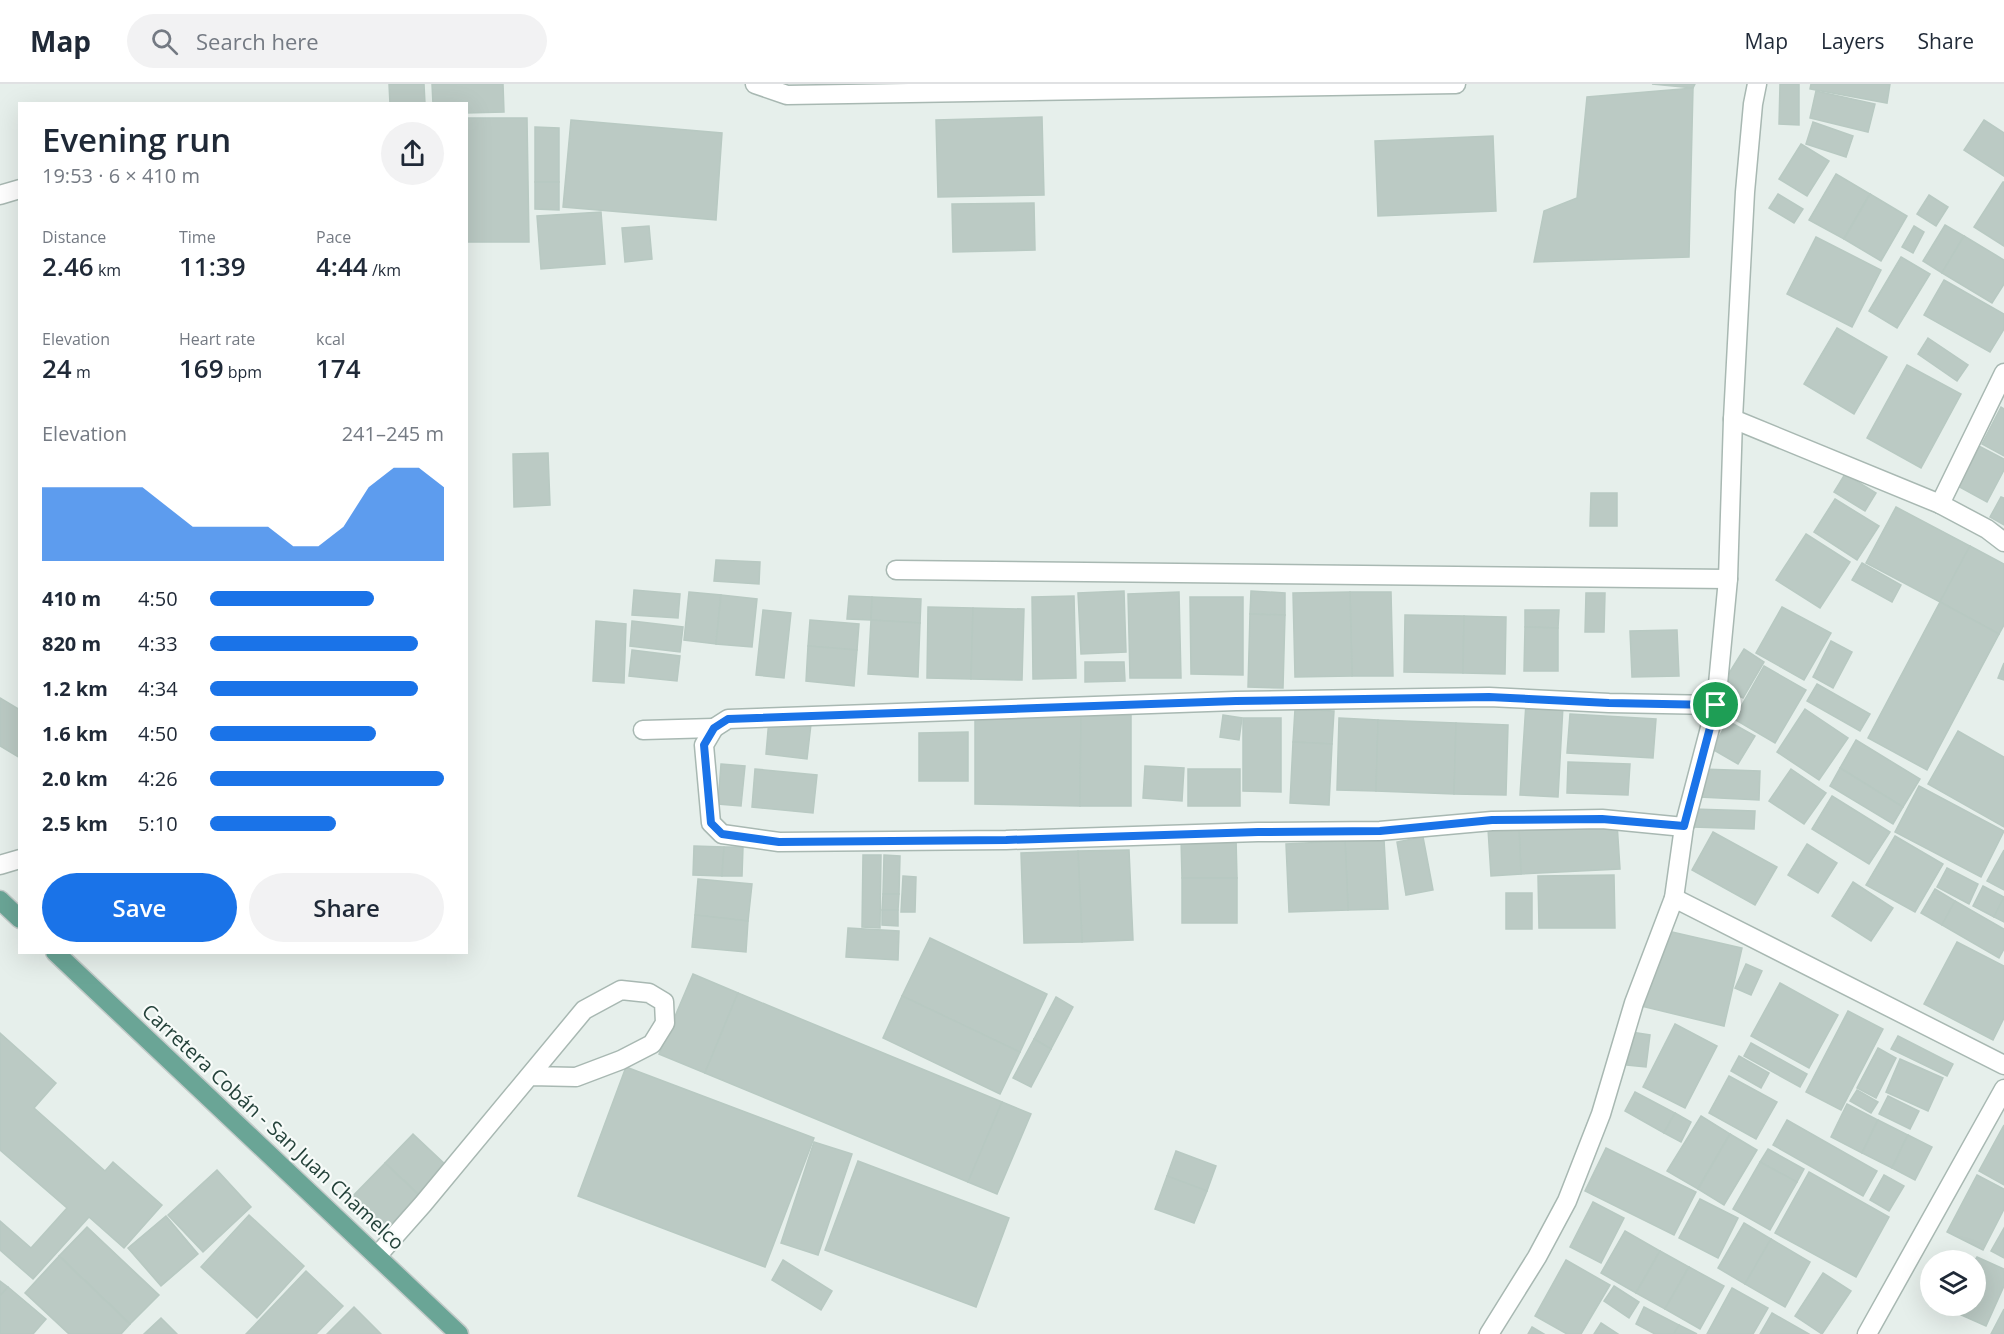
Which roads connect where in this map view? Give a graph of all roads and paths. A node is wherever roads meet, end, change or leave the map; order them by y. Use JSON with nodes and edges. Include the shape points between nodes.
{"nodes":[{"id":1,"x":755,"y":84,"type":"edge"},
{"id":2,"x":1456,"y":84,"type":"edge"},
{"id":3,"x":1757,"y":84,"type":"edge"},
{"id":4,"x":18,"y":190,"type":"edge"},
{"id":5,"x":0,"y":195,"type":"edge"},
{"id":6,"x":2004,"y":373,"type":"edge"},
{"id":7,"x":1733,"y":419,"type":"junction"},
{"id":8,"x":1940,"y":504,"type":"junction"},
{"id":9,"x":2004,"y":542,"type":"edge"},
{"id":10,"x":896,"y":570,"type":"dead end"},
{"id":11,"x":1728,"y":579,"type":"junction"},
{"id":12,"x":1716,"y":705,"type":"junction"},
{"id":13,"x":714,"y":728,"type":"junction"},
{"id":14,"x":643,"y":730,"type":"dead end"},
{"id":15,"x":1684,"y":826,"type":"junction"},
{"id":16,"x":18,"y":860,"type":"edge"},
{"id":17,"x":0,"y":865,"type":"edge"},
{"id":18,"x":1674,"y":898,"type":"junction"},
{"id":19,"x":0,"y":900,"type":"edge"},
{"id":20,"x":18,"y":917,"type":"edge"},
{"id":21,"x":57,"y":954,"type":"edge"},
{"id":22,"x":2004,"y":1065,"type":"edge"},
{"id":23,"x":530,"y":1076,"type":"junction"},
{"id":24,"x":2004,"y":1089,"type":"edge"},
{"id":25,"x":377,"y":1257,"type":"junction"},
{"id":26,"x":1874,"y":1332,"type":"edge"},
{"id":27,"x":459,"y":1334,"type":"edge"},
{"id":28,"x":1489,"y":1334,"type":"edge"}],
"edges":[{"from":1,"to":2,"type":"street","via":[[787,95]]},
{"from":3,"to":7,"type":"street","via":[[1745,192]]},
{"from":4,"to":5,"type":"street"},
{"from":6,"to":8,"type":"street"},
{"from":7,"to":8,"type":"street"},
{"from":7,"to":11,"type":"street"},
{"from":8,"to":9,"type":"street","via":[[1988,529]]},
{"from":10,"to":11,"type":"street"},
{"from":11,"to":12,"type":"street"},
{"from":12,"to":13,"type":"street","via":[[1489,697],[1236,701],[728,719]]},
{"from":12,"to":15,"type":"street"},
{"from":13,"to":14,"type":"street"},
{"from":13,"to":15,"type":"street","via":[[704,745],[711,823],[722,834],[779,842],[1380,831],[1492,820],[1602,819]]},
{"from":15,"to":18,"type":"street"},
{"from":16,"to":17,"type":"street"},
{"from":18,"to":22,"type":"street"},
{"from":18,"to":28,"type":"street","via":[[1634,1003],[1601,1114],[1567,1201]]},
{"from":19,"to":20,"type":"main road"},
{"from":21,"to":25,"type":"main road","name":"Carretera Cobán - San Juan Chamelco"},
{"from":23,"to":23,"type":"street","via":[[584,1010],[621,990],[649,993],[664,1002],[665,1023],[652,1044],[576,1077]]},
{"from":23,"to":25,"type":"street"},
{"from":24,"to":26,"type":"street"},
{"from":25,"to":27,"type":"main road","name":"Carretera Cobán - San Juan Chamelco"}]}
